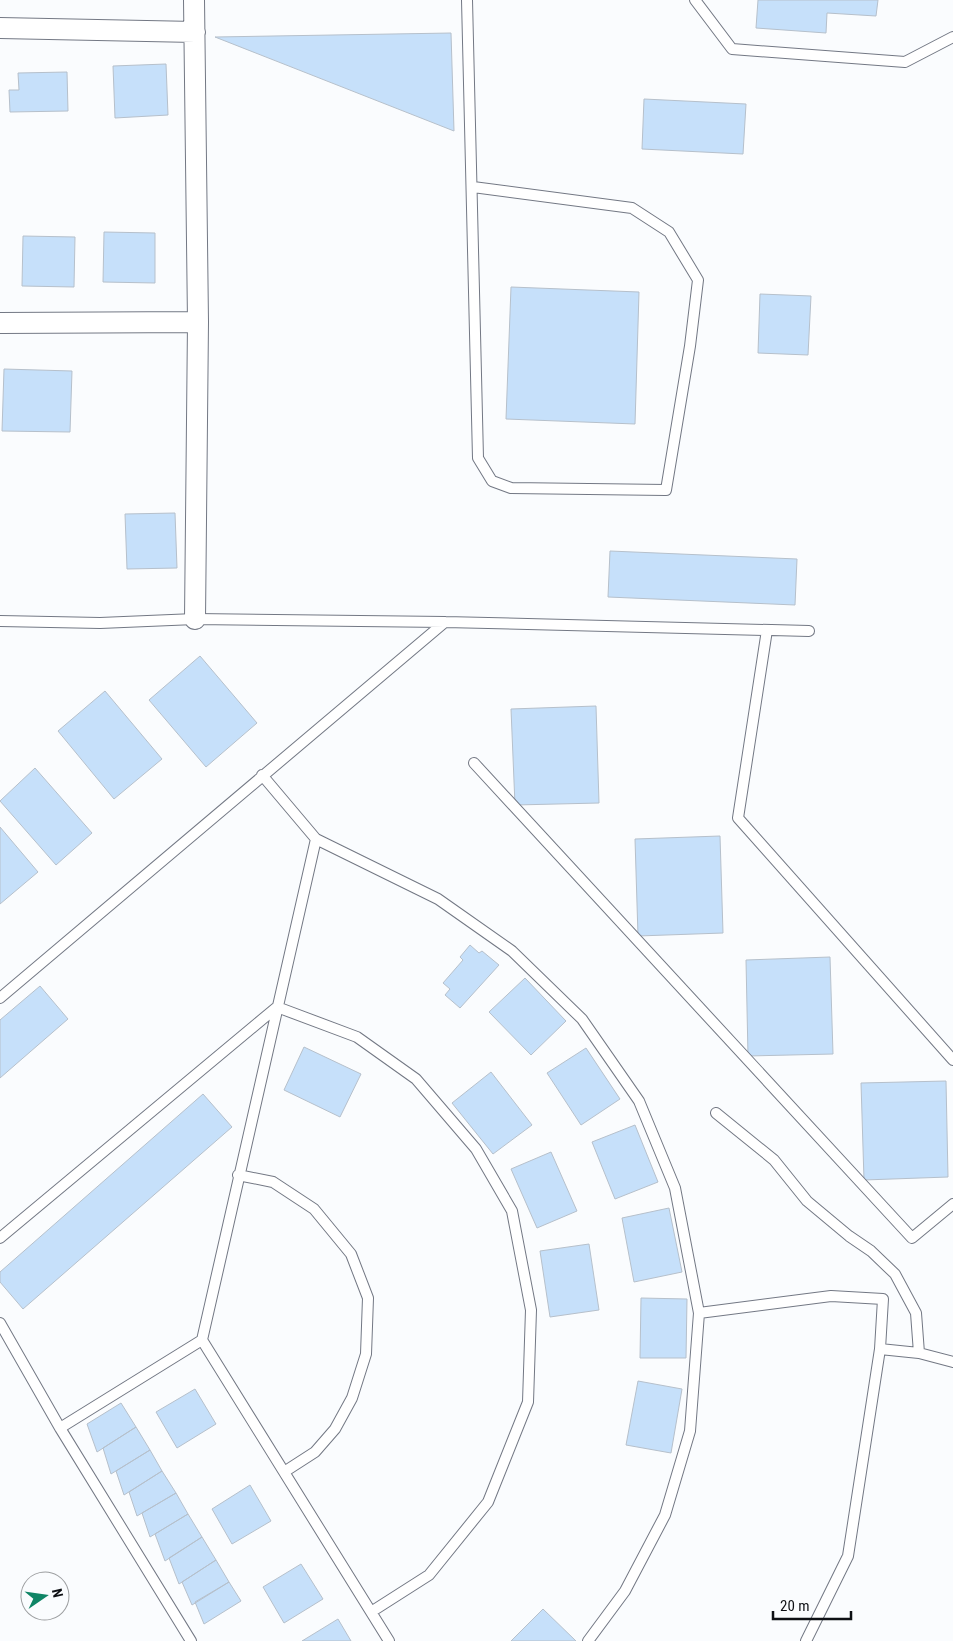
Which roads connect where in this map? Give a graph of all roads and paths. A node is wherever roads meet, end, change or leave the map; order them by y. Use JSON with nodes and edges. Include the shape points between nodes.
{"nodes":[{"id":1,"x":194,"y":0,"type":"edge"},
{"id":2,"x":466,"y":0,"type":"edge"},
{"id":3,"x":695,"y":0,"type":"edge"},
{"id":4,"x":0,"y":28,"type":"edge"},
{"id":5,"x":194,"y":32,"type":"junction"},
{"id":6,"x":953,"y":37,"type":"edge"},
{"id":7,"x":473,"y":186,"type":"junction"},
{"id":8,"x":198,"y":322,"type":"junction"},
{"id":9,"x":0,"y":323,"type":"edge"},
{"id":10,"x":195,"y":619,"type":"junction"},
{"id":11,"x":0,"y":621,"type":"edge"},
{"id":12,"x":445,"y":622,"type":"junction"},
{"id":13,"x":767,"y":630,"type":"junction"},
{"id":14,"x":809,"y":631,"type":"dead end"},
{"id":15,"x":474,"y":762,"type":"dead end"},
{"id":16,"x":262,"y":775,"type":"junction"},
{"id":17,"x":316,"y":839,"type":"junction"},
{"id":18,"x":0,"y":998,"type":"edge"},
{"id":19,"x":277,"y":1007,"type":"junction"},
{"id":20,"x":953,"y":1060,"type":"edge"},
{"id":21,"x":716,"y":1113,"type":"dead end"},
{"id":22,"x":238,"y":1176,"type":"junction"},
{"id":23,"x":953,"y":1204,"type":"edge"},
{"id":24,"x":0,"y":1238,"type":"edge"},
{"id":25,"x":699,"y":1313,"type":"junction"},
{"id":26,"x":0,"y":1323,"type":"edge"},
{"id":27,"x":202,"y":1340,"type":"junction"},
{"id":28,"x":880,"y":1349,"type":"junction"},
{"id":29,"x":919,"y":1353,"type":"junction"},
{"id":30,"x":953,"y":1362,"type":"edge"},
{"id":31,"x":60,"y":1428,"type":"junction"},
{"id":32,"x":284,"y":1472,"type":"junction"},
{"id":33,"x":371,"y":1612,"type":"junction"},
{"id":34,"x":191,"y":1641,"type":"edge"},
{"id":35,"x":389,"y":1641,"type":"edge"},
{"id":36,"x":588,"y":1641,"type":"edge"},
{"id":37,"x":806,"y":1641,"type":"edge"}],
"edges":[{"from":1,"to":5,"type":"street"},
{"from":2,"to":7,"type":"lane"},
{"from":3,"to":6,"type":"lane","via":[[732,49],[905,62]]},
{"from":4,"to":5,"type":"street"},
{"from":5,"to":8,"type":"street"},
{"from":7,"to":7,"type":"lane","via":[[478,458],[492,481],[511,488],[666,490],[698,280],[669,232],[632,208]]},
{"from":8,"to":9,"type":"street"},
{"from":8,"to":10,"type":"street"},
{"from":10,"to":11,"type":"lane","via":[[100,623]]},
{"from":10,"to":12,"type":"lane"},
{"from":12,"to":13,"type":"lane"},
{"from":12,"to":16,"type":"lane"},
{"from":13,"to":14,"type":"lane"},
{"from":13,"to":20,"type":"lane","via":[[738,818]]},
{"from":15,"to":23,"type":"lane","via":[[912,1238]]},
{"from":16,"to":17,"type":"lane"},
{"from":16,"to":18,"type":"lane"},
{"from":17,"to":19,"type":"lane"},
{"from":17,"to":25,"type":"lane","via":[[438,899],[512,951],[582,1019],[639,1101],[675,1188]]},
{"from":19,"to":22,"type":"lane"},
{"from":19,"to":24,"type":"lane"},
{"from":19,"to":33,"type":"lane","via":[[357,1037],[416,1079],[476,1149],[512,1211],[531,1310],[528,1402],[488,1502],[429,1575]]},
{"from":21,"to":29,"type":"lane","via":[[774,1160],[807,1201],[895,1274],[916,1313]]},
{"from":22,"to":27,"type":"lane"},
{"from":22,"to":32,"type":"lane","via":[[273,1182],[314,1209],[351,1254],[368,1298],[366,1354],[352,1398],[335,1429],[315,1452]]},
{"from":25,"to":28,"type":"lane","via":[[831,1296],[883,1299]]},
{"from":25,"to":36,"type":"lane","via":[[690,1431],[665,1515],[625,1591]]},
{"from":26,"to":31,"type":"lane"},
{"from":27,"to":31,"type":"lane"},
{"from":27,"to":32,"type":"lane"},
{"from":28,"to":29,"type":"lane"},
{"from":28,"to":37,"type":"lane","via":[[848,1556]]},
{"from":29,"to":30,"type":"lane"},
{"from":31,"to":34,"type":"lane"},
{"from":32,"to":33,"type":"lane"},
{"from":33,"to":35,"type":"lane"}]}
